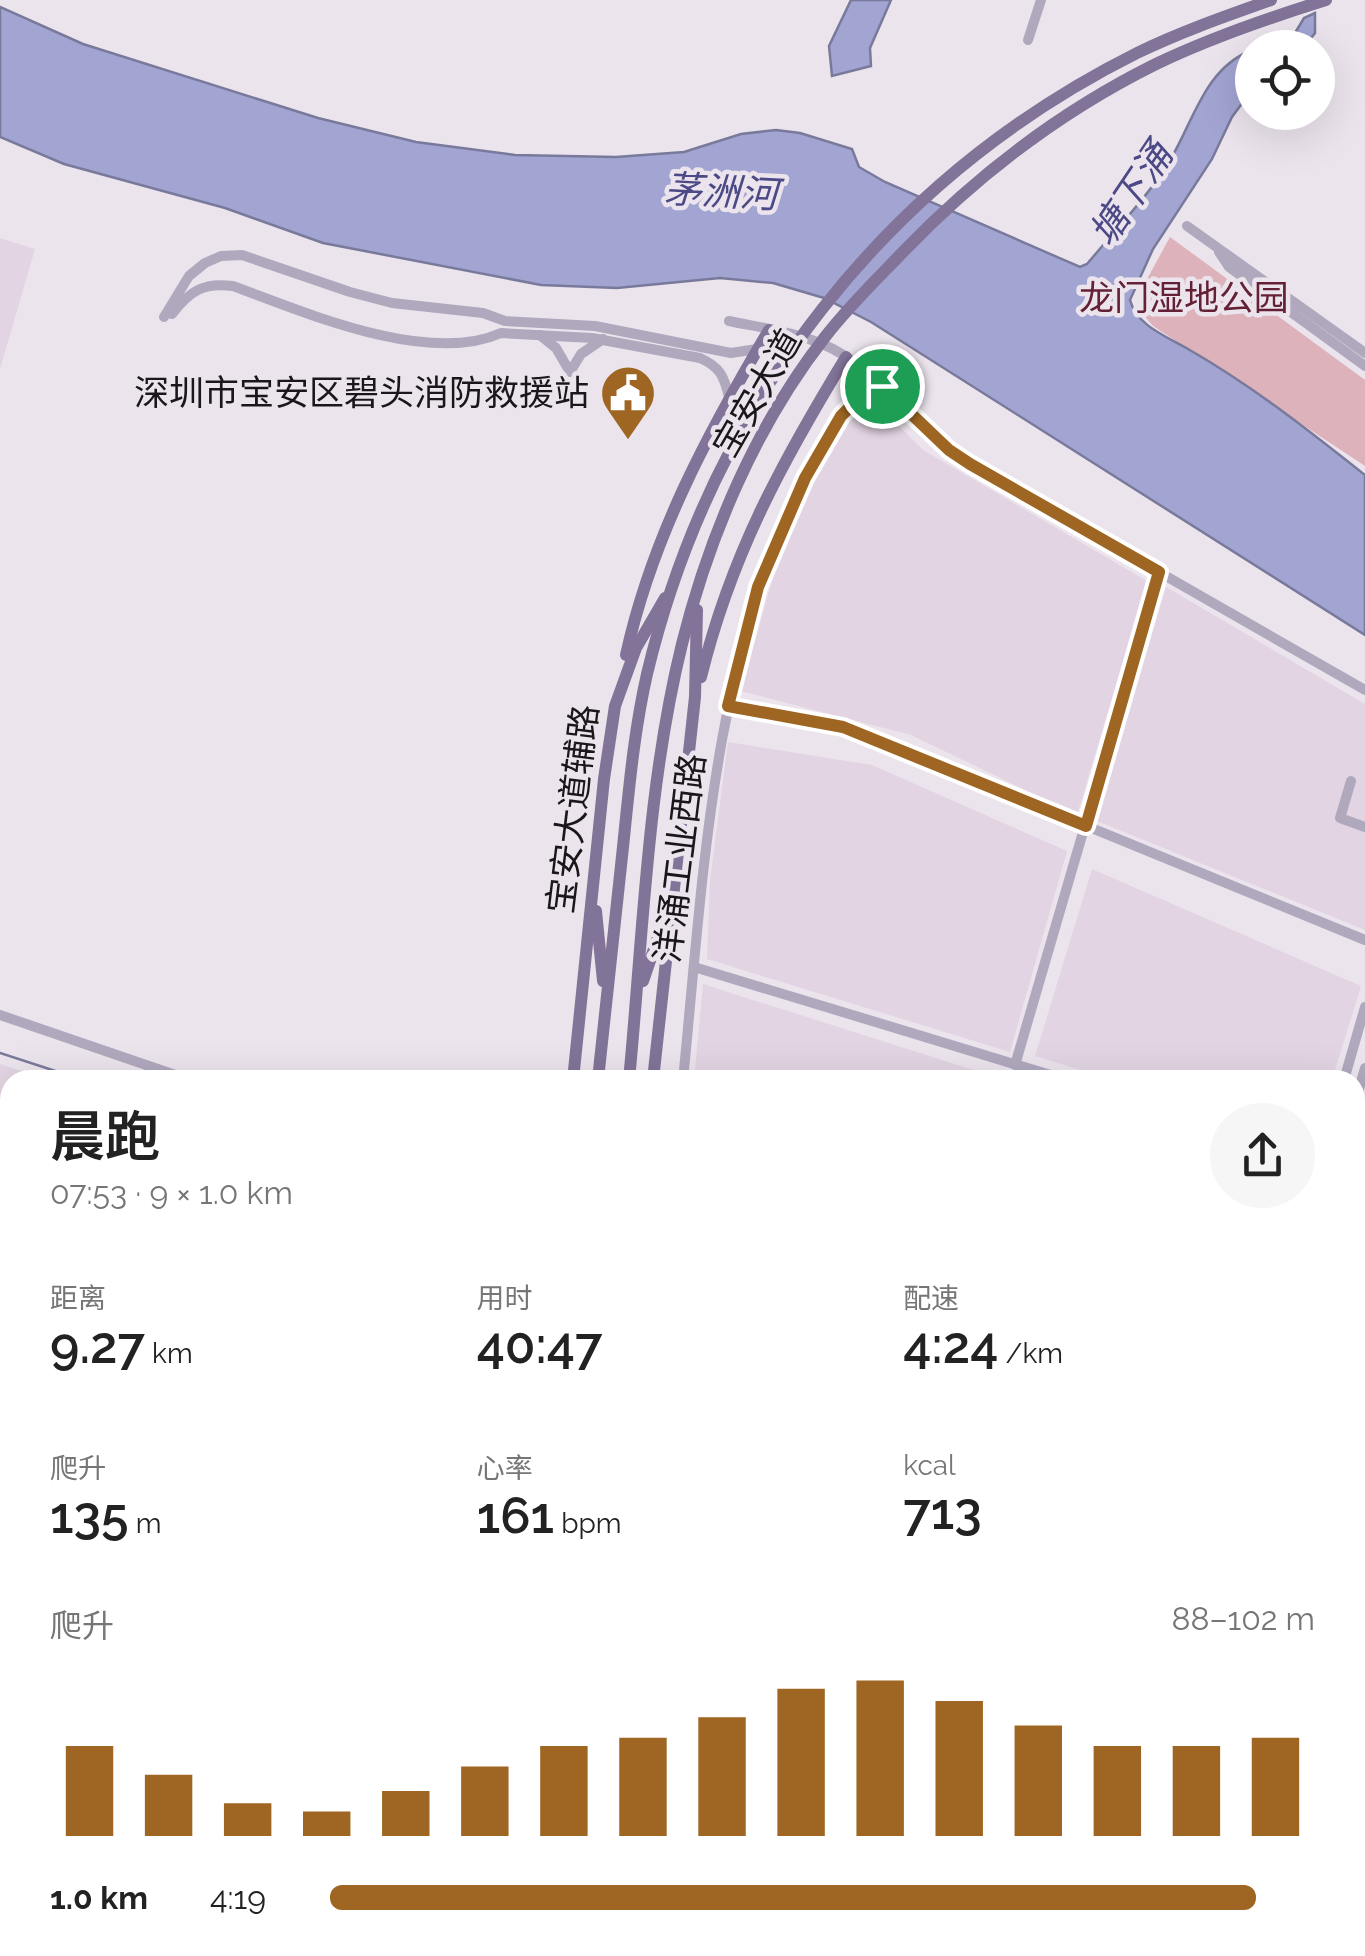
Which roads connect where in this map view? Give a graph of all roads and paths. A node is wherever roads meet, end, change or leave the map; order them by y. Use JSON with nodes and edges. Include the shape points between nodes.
{"nodes":[{"id":1,"x":1041,"y":0,"type":"edge"},
{"id":2,"x":1271,"y":0,"type":"edge"},
{"id":3,"x":1326,"y":0,"type":"edge"},
{"id":4,"x":1028,"y":40,"type":"dead end"},
{"id":5,"x":1187,"y":226,"type":"dead end"},
{"id":6,"x":1218,"y":251,"type":"junction"},
{"id":7,"x":728,"y":321,"type":"dead end"},
{"id":8,"x":769,"y":330,"type":"junction"},
{"id":9,"x":539,"y":335,"type":"junction"},
{"id":10,"x":603,"y":339,"type":"junction"},
{"id":11,"x":757,"y":349,"type":"junction"},
{"id":12,"x":1365,"y":353,"type":"edge"},
{"id":13,"x":846,"y":357,"type":"junction"},
{"id":14,"x":1365,"y":366,"type":"edge"},
{"id":15,"x":882,"y":386,"type":"junction"},
{"id":16,"x":729,"y":397,"type":"junction"},
{"id":17,"x":684,"y":560,"type":"junction"},
{"id":18,"x":1159,"y":572,"type":"junction"},
{"id":19,"x":700,"y":583,"type":"junction"},
{"id":20,"x":618,"y":690,"type":"junction"},
{"id":21,"x":1365,"y":690,"type":"edge"},
{"id":22,"x":728,"y":706,"type":"junction"},
{"id":23,"x":694,"y":714,"type":"junction"},
{"id":24,"x":1351,"y":780,"type":"dead end"},
{"id":25,"x":1086,"y":826,"type":"junction"},
{"id":26,"x":1365,"y":827,"type":"edge"},
{"id":27,"x":594,"y":874,"type":"junction"},
{"id":28,"x":672,"y":890,"type":"junction"},
{"id":29,"x":1365,"y":940,"type":"edge"},
{"id":30,"x":694,"y":967,"type":"junction"},
{"id":31,"x":1365,"y":1007,"type":"edge"},
{"id":32,"x":0,"y":1015,"type":"edge"},
{"id":33,"x":604,"y":1018,"type":"junction"},
{"id":34,"x":635,"y":1018,"type":"junction"},
{"id":35,"x":1015,"y":1064,"type":"junction"},
{"id":36,"x":161,"y":1070,"type":"edge"},
{"id":37,"x":574,"y":1070,"type":"edge"},
{"id":38,"x":599,"y":1070,"type":"edge"},
{"id":39,"x":629,"y":1070,"type":"edge"},
{"id":40,"x":653,"y":1070,"type":"edge"},
{"id":41,"x":685,"y":1070,"type":"edge"},
{"id":42,"x":1034,"y":1070,"type":"edge"},
{"id":43,"x":1347,"y":1070,"type":"edge"}],
"edges":[{"from":1,"to":4,"type":"street"},
{"from":2,"to":17,"type":"main road","name":"宝安大道","via":[[1094,76],[1008,130],[927,196],[794,342],[736,441]]},
{"from":3,"to":19,"type":"main road","name":"宝安大道","via":[[1141,72],[1028,140],[968,188],[818,346],[765,432]]},
{"from":5,"to":6,"type":"street"},
{"from":6,"to":12,"type":"street"},
{"from":6,"to":14,"type":"street","via":[[1229,266]]},
{"from":7,"to":8,"type":"street"},
{"from":8,"to":11,"type":"main road"},
{"from":8,"to":13,"type":"street"},
{"from":9,"to":10,"type":"street"},
{"from":9,"to":10,"type":"street","via":[[570,372]]},
{"from":9,"to":11,"type":"street","via":[[424,341],[371,332],[215,284],[200,286],[166,318],[189,276],[222,256],[242,255],[392,303],[628,332],[732,354]]},
{"from":10,"to":16,"type":"street","via":[[716,365]]},
{"from":11,"to":16,"type":"main road"},
{"from":13,"to":15,"type":"street"},
{"from":13,"to":23,"type":"main road","via":[[785,458],[748,536],[714,630]]},
{"from":15,"to":18,"type":"street","via":[[949,450]]},
{"from":15,"to":22,"type":"street","name":"洋涌工业西路","via":[[841,416],[805,478],[758,587]]},
{"from":16,"to":20,"type":"main road","via":[[654,556]]},
{"from":17,"to":20,"type":"main road","name":"宝安大道辅路"},
{"from":17,"to":33,"type":"main road","name":"宝安大道","via":[[653,652],[638,724]]},
{"from":18,"to":21,"type":"street"},
{"from":18,"to":25,"type":"street"},
{"from":19,"to":23,"type":"main road"},
{"from":19,"to":34,"type":"main road","name":"宝安大道","via":[[663,740]]},
{"from":20,"to":27,"type":"main road","name":"宝安大道辅路"},
{"from":22,"to":25,"type":"street","via":[[843,727]]},
{"from":22,"to":30,"type":"street","name":"洋涌工业西路"},
{"from":23,"to":28,"type":"main road"},
{"from":24,"to":26,"type":"street","via":[[1340,818]]},
{"from":25,"to":29,"type":"street"},
{"from":25,"to":35,"type":"street"},
{"from":27,"to":33,"type":"main road"},
{"from":27,"to":37,"type":"main road","name":"宝安大道辅路"},
{"from":28,"to":34,"type":"main road"},
{"from":28,"to":40,"type":"main road"},
{"from":30,"to":35,"type":"street"},
{"from":30,"to":41,"type":"street","name":"洋涌工业西路"},
{"from":31,"to":43,"type":"street"},
{"from":32,"to":36,"type":"street"},
{"from":33,"to":38,"type":"main road","name":"宝安大道"},
{"from":34,"to":39,"type":"main road","name":"宝安大道"},
{"from":35,"to":42,"type":"street"}]}
